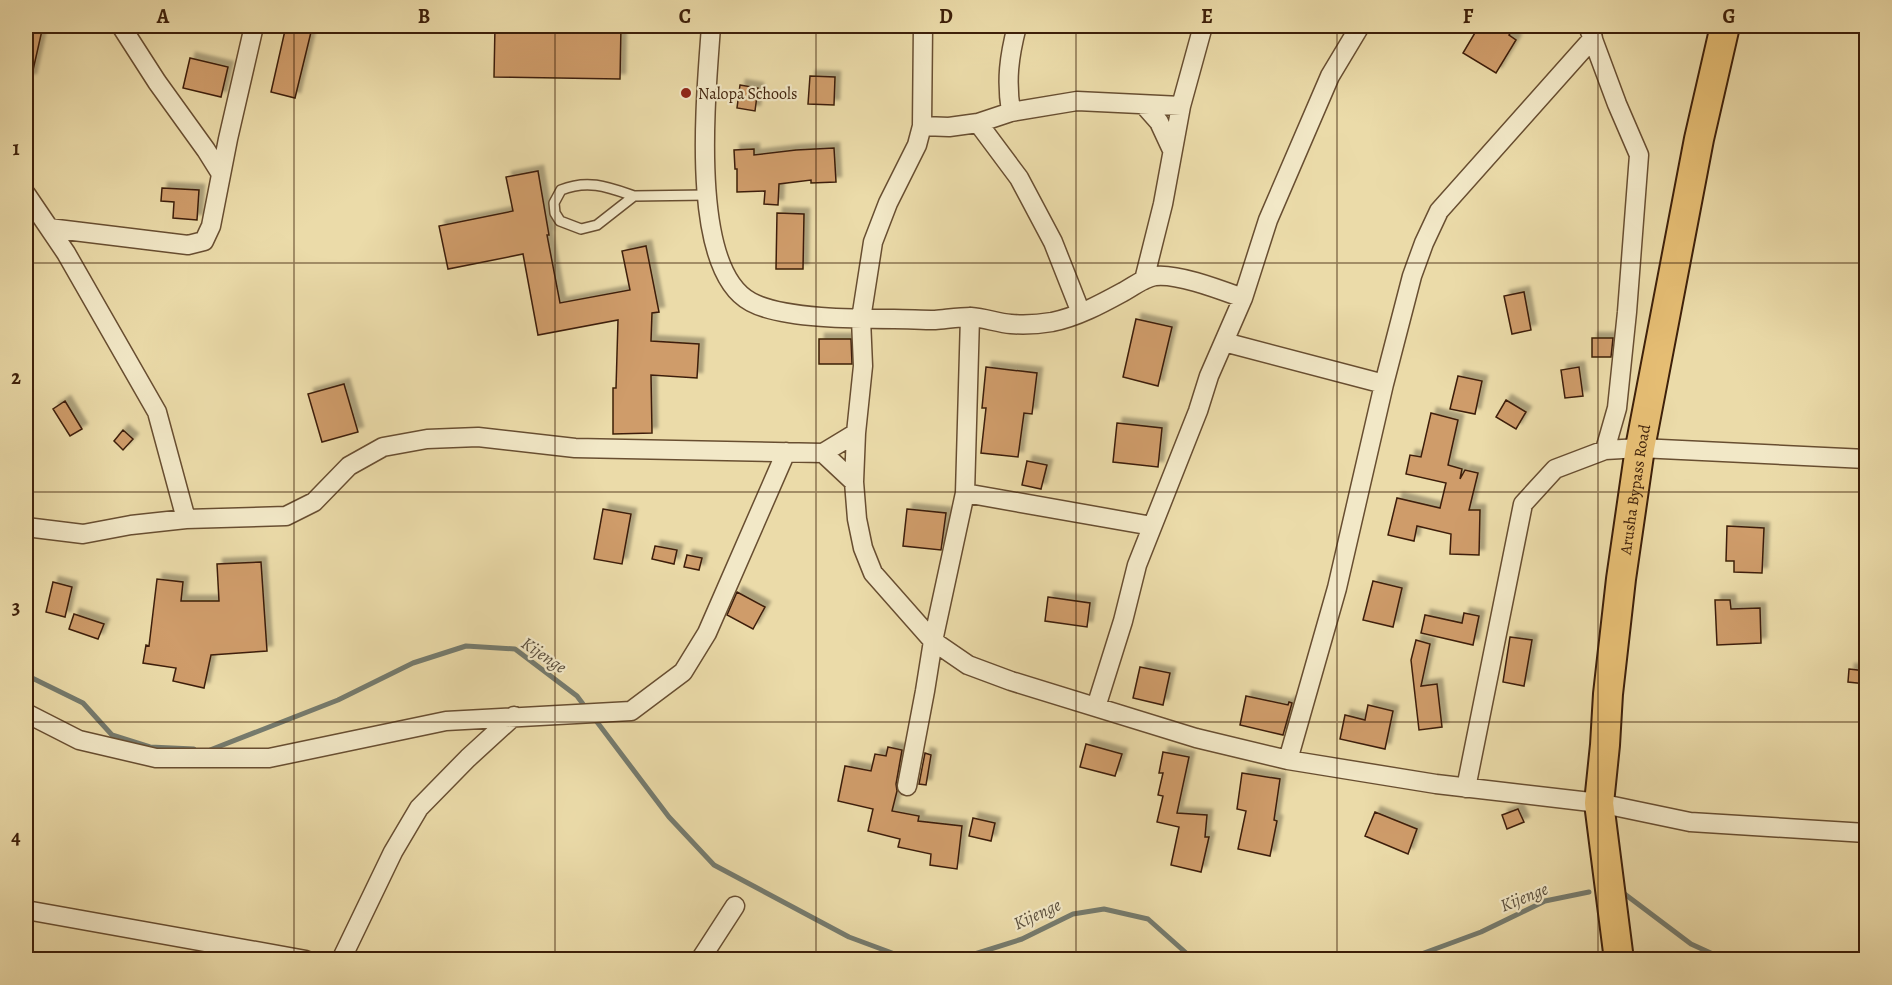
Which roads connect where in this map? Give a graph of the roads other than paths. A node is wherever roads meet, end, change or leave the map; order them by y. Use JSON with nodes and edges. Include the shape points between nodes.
{"nodes":[{"id":1,"x":120,"y":26,"type":"edge"},
{"id":2,"x":254,"y":26,"type":"edge"},
{"id":3,"x":711,"y":26,"type":"edge"},
{"id":4,"x":923,"y":26,"type":"edge"},
{"id":5,"x":1017,"y":26,"type":"edge"},
{"id":6,"x":1203,"y":26,"type":"edge"},
{"id":7,"x":1360,"y":26,"type":"edge"},
{"id":8,"x":1725,"y":26,"type":"edge"},
{"id":9,"x":1591,"y":32,"type":"edge"},
{"id":10,"x":1144,"y":105,"type":"junction"},
{"id":11,"x":1180,"y":106,"type":"junction"},
{"id":12,"x":1011,"y":112,"type":"junction"},
{"id":13,"x":978,"y":123,"type":"junction"},
{"id":14,"x":922,"y":126,"type":"junction"},
{"id":15,"x":1172,"y":150,"type":"junction"},
{"id":16,"x":221,"y":174,"type":"junction"},
{"id":17,"x":26,"y":194,"type":"edge"},
{"id":18,"x":707,"y":195,"type":"junction"},
{"id":19,"x":634,"y":196,"type":"junction"},
{"id":20,"x":49,"y":228,"type":"junction"},
{"id":21,"x":1144,"y":280,"type":"junction"},
{"id":22,"x":1243,"y":298,"type":"junction"},
{"id":23,"x":1081,"y":313,"type":"junction"},
{"id":24,"x":970,"y":317,"type":"junction"},
{"id":25,"x":861,"y":319,"type":"junction"},
{"id":26,"x":1224,"y":342,"type":"junction"},
{"id":27,"x":1384,"y":384,"type":"junction"},
{"id":28,"x":856,"y":433,"type":"junction"},
{"id":29,"x":1640,"y":448,"type":"junction"},
{"id":30,"x":1605,"y":450,"type":"junction"},
{"id":31,"x":786,"y":452,"type":"junction"},
{"id":32,"x":823,"y":453,"type":"junction"},
{"id":33,"x":1866,"y":459,"type":"edge"},
{"id":34,"x":854,"y":482,"type":"junction"},
{"id":35,"x":965,"y":493,"type":"junction"},
{"id":36,"x":186,"y":519,"type":"junction"},
{"id":37,"x":1152,"y":526,"type":"junction"},
{"id":38,"x":26,"y":527,"type":"edge"},
{"id":39,"x":933,"y":641,"type":"junction"},
{"id":40,"x":1096,"y":707,"type":"junction"},
{"id":41,"x":26,"y":713,"type":"edge"},
{"id":42,"x":514,"y":716,"type":"junction"},
{"id":43,"x":1288,"y":760,"type":"junction"},
{"id":44,"x":907,"y":786,"type":"dead end"},
{"id":45,"x":1466,"y":788,"type":"junction"},
{"id":46,"x":1599,"y":803,"type":"junction"},
{"id":47,"x":1866,"y":833,"type":"edge"},
{"id":48,"x":735,"y":906,"type":"dead end"},
{"id":49,"x":26,"y":910,"type":"edge"},
{"id":50,"x":306,"y":960,"type":"edge"},
{"id":51,"x":341,"y":960,"type":"edge"},
{"id":52,"x":700,"y":960,"type":"edge"},
{"id":53,"x":1619,"y":960,"type":"edge"}],
"edges":[{"from":1,"to":16,"type":"street"},
{"from":2,"to":16,"type":"street"},
{"from":3,"to":18,"type":"street","via":[[705,113]]},
{"from":4,"to":14,"type":"street"},
{"from":5,"to":12,"type":"street","via":[[1008,66]]},
{"from":6,"to":11,"type":"street"},
{"from":7,"to":22,"type":"street","via":[[1330,76],[1305,130],[1268,220]]},
{"from":8,"to":29,"type":"main road","name":"Arusha Bypass Road","via":[[1699,139]]},
{"from":9,"to":27,"type":"street","via":[[1439,211],[1412,276]]},
{"from":9,"to":30,"type":"street","via":[[1639,155],[1617,408]]},
{"from":10,"to":11,"type":"street"},
{"from":10,"to":12,"type":"street","via":[[1077,101]]},
{"from":10,"to":15,"type":"street","via":[[1159,123]]},
{"from":11,"to":15,"type":"street"},
{"from":12,"to":13,"type":"street"},
{"from":13,"to":14,"type":"street"},
{"from":13,"to":23,"type":"street","via":[[1019,178],[1053,242]]},
{"from":14,"to":25,"type":"street","via":[[873,242]]},
{"from":15,"to":21,"type":"street"},
{"from":16,"to":20,"type":"street","via":[[211,226],[204,241],[188,245]]},
{"from":17,"to":20,"type":"street"},
{"from":18,"to":19,"type":"lane"},
{"from":18,"to":25,"type":"street","via":[[714,248],[722,269],[749,301],[769,310]]},
{"from":19,"to":19,"type":"lane","via":[[597,225],[581,229],[568,226],[555,213],[554,203],[561,190],[573,185],[587,184]]},
{"from":20,"to":36,"type":"street","via":[[157,412]]},
{"from":21,"to":22,"type":"street","via":[[1169,276]]},
{"from":21,"to":23,"type":"street"},
{"from":22,"to":26,"type":"street"},
{"from":23,"to":24,"type":"street","via":[[1051,322],[1011,324]]},
{"from":24,"to":25,"type":"street"},
{"from":24,"to":35,"type":"street"},
{"from":25,"to":28,"type":"street","via":[[863,366]]},
{"from":26,"to":27,"type":"street"},
{"from":26,"to":37,"type":"street"},
{"from":27,"to":43,"type":"street","via":[[1337,588]]},
{"from":28,"to":32,"type":"street"},
{"from":28,"to":34,"type":"street"},
{"from":29,"to":30,"type":"street"},
{"from":29,"to":33,"type":"street"},
{"from":29,"to":46,"type":"main road","name":"Arusha Bypass Road","via":[[1621,579]]},
{"from":30,"to":45,"type":"street","via":[[1555,468],[1524,504]]},
{"from":31,"to":32,"type":"street"},
{"from":31,"to":36,"type":"street","via":[[575,448],[478,437],[427,439],[383,447],[349,466],[314,502],[286,516]]},
{"from":31,"to":42,"type":"street","via":[[707,633],[683,672],[631,711]]},
{"from":32,"to":34,"type":"street"},
{"from":34,"to":39,"type":"street","via":[[862,548],[873,573]]},
{"from":35,"to":37,"type":"street"},
{"from":35,"to":39,"type":"street"},
{"from":36,"to":38,"type":"street","via":[[82,534]]},
{"from":37,"to":40,"type":"street"},
{"from":39,"to":40,"type":"street","via":[[968,665]]},
{"from":39,"to":44,"type":"street"},
{"from":40,"to":43,"type":"street","via":[[1196,738]]},
{"from":41,"to":42,"type":"street","via":[[79,740],[156,758],[269,758],[446,721]]},
{"from":42,"to":51,"type":"street","via":[[419,808],[393,852]]},
{"from":43,"to":45,"type":"street"},
{"from":45,"to":46,"type":"street"},
{"from":46,"to":47,"type":"street","via":[[1690,822]]},
{"from":46,"to":53,"type":"main road","name":"Arusha Bypass Road"},
{"from":48,"to":52,"type":"street"},
{"from":49,"to":50,"type":"street"}]}
